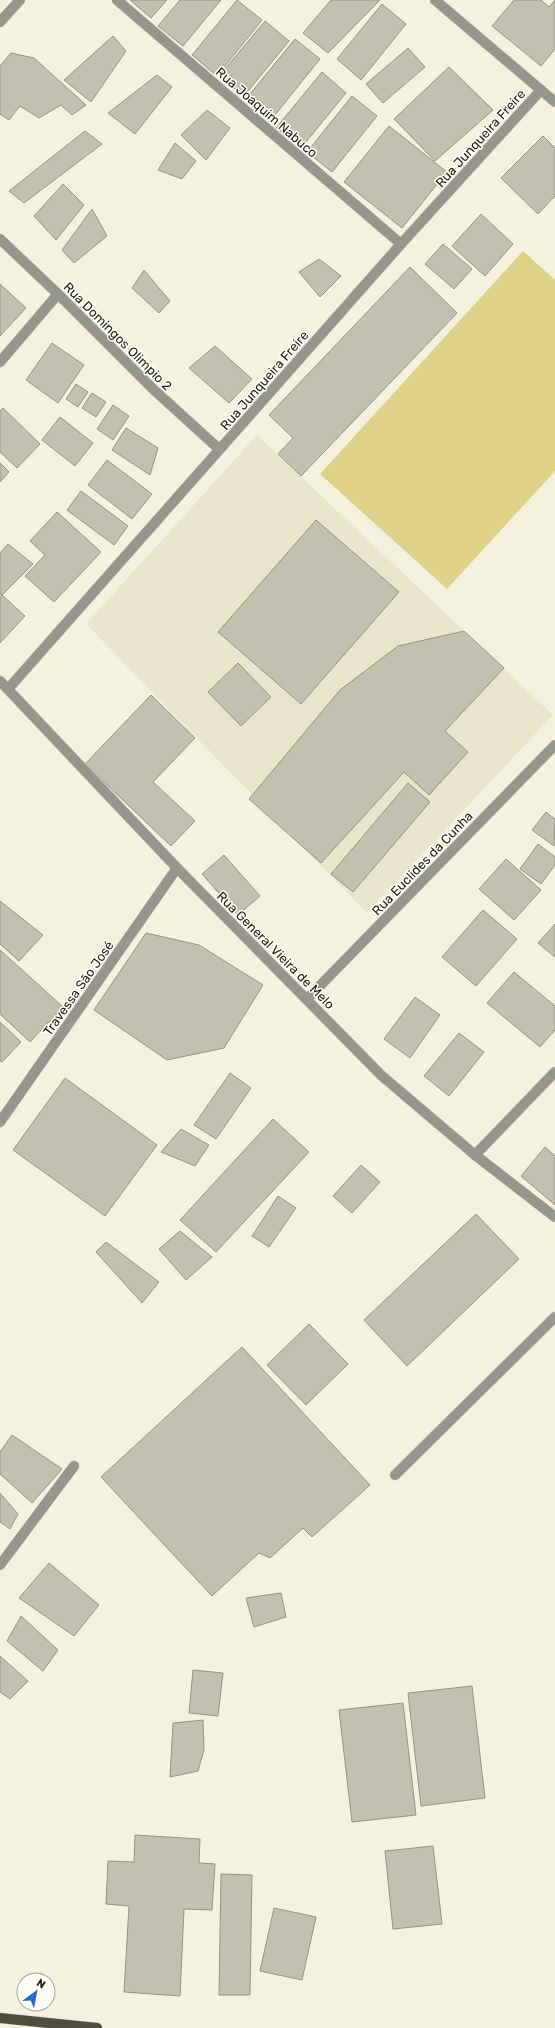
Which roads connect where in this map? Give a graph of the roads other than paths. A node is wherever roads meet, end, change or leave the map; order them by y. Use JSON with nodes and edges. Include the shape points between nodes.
{"nodes":[{"id":1,"x":20,"y":0,"type":"edge"},
{"id":2,"x":116,"y":0,"type":"edge"},
{"id":3,"x":435,"y":0,"type":"edge"},
{"id":4,"x":0,"y":22,"type":"edge"},
{"id":5,"x":542,"y":90,"type":"junction"},
{"id":6,"x":555,"y":102,"type":"edge"},
{"id":7,"x":0,"y":240,"type":"edge"},
{"id":8,"x":401,"y":244,"type":"junction"},
{"id":9,"x":58,"y":294,"type":"junction"},
{"id":10,"x":0,"y":362,"type":"edge"},
{"id":11,"x":219,"y":449,"type":"junction"},
{"id":12,"x":0,"y":680,"type":"edge"},
{"id":13,"x":8,"y":689,"type":"junction"},
{"id":14,"x":555,"y":745,"type":"edge"},
{"id":15,"x":177,"y":868,"type":"junction"},
{"id":16,"x":307,"y":999,"type":"junction"},
{"id":17,"x":555,"y":1072,"type":"edge"},
{"id":18,"x":0,"y":1122,"type":"edge"},
{"id":19,"x":474,"y":1155,"type":"junction"},
{"id":20,"x":555,"y":1216,"type":"edge"},
{"id":21,"x":555,"y":1317,"type":"edge"},
{"id":22,"x":74,"y":1466,"type":"dead end"},
{"id":23,"x":395,"y":1475,"type":"dead end"},
{"id":24,"x":0,"y":1565,"type":"edge"},
{"id":25,"x":0,"y":2018,"type":"edge"},
{"id":26,"x":97,"y":2028,"type":"edge"}],
"edges":[{"from":1,"to":4,"type":"street"},
{"from":2,"to":8,"type":"street","name":"Rua Joaquim Nabuco"},
{"from":3,"to":5,"type":"street"},
{"from":5,"to":6,"type":"street"},
{"from":5,"to":8,"type":"street","name":"Rua Junqueira Freire"},
{"from":7,"to":9,"type":"street","name":"Rua Domingos Olimpio 2"},
{"from":8,"to":11,"type":"street","name":"Rua Junqueira Freire"},
{"from":9,"to":10,"type":"street"},
{"from":9,"to":11,"type":"street","name":"Rua Domingos Olimpio 2","via":[[153,390]]},
{"from":11,"to":13,"type":"street","name":"Rua Junqueira Freire"},
{"from":12,"to":13,"type":"street","name":"Rua General Vieira de Melo"},
{"from":13,"to":15,"type":"street","name":"Rua General Vieira de Melo"},
{"from":14,"to":16,"type":"street","name":"Rua Euclides da Cunha"},
{"from":15,"to":16,"type":"street","name":"Rua General Vieira de Melo"},
{"from":15,"to":18,"type":"street","name":"Travessa São José"},
{"from":16,"to":19,"type":"street","name":"Rua General Vieira de Melo","via":[[382,1076]]},
{"from":17,"to":19,"type":"street"},
{"from":19,"to":20,"type":"street","name":"Rua General Vieira de Melo"},
{"from":21,"to":23,"type":"street"},
{"from":22,"to":24,"type":"street"},
{"from":25,"to":26,"type":"main road"}]}
